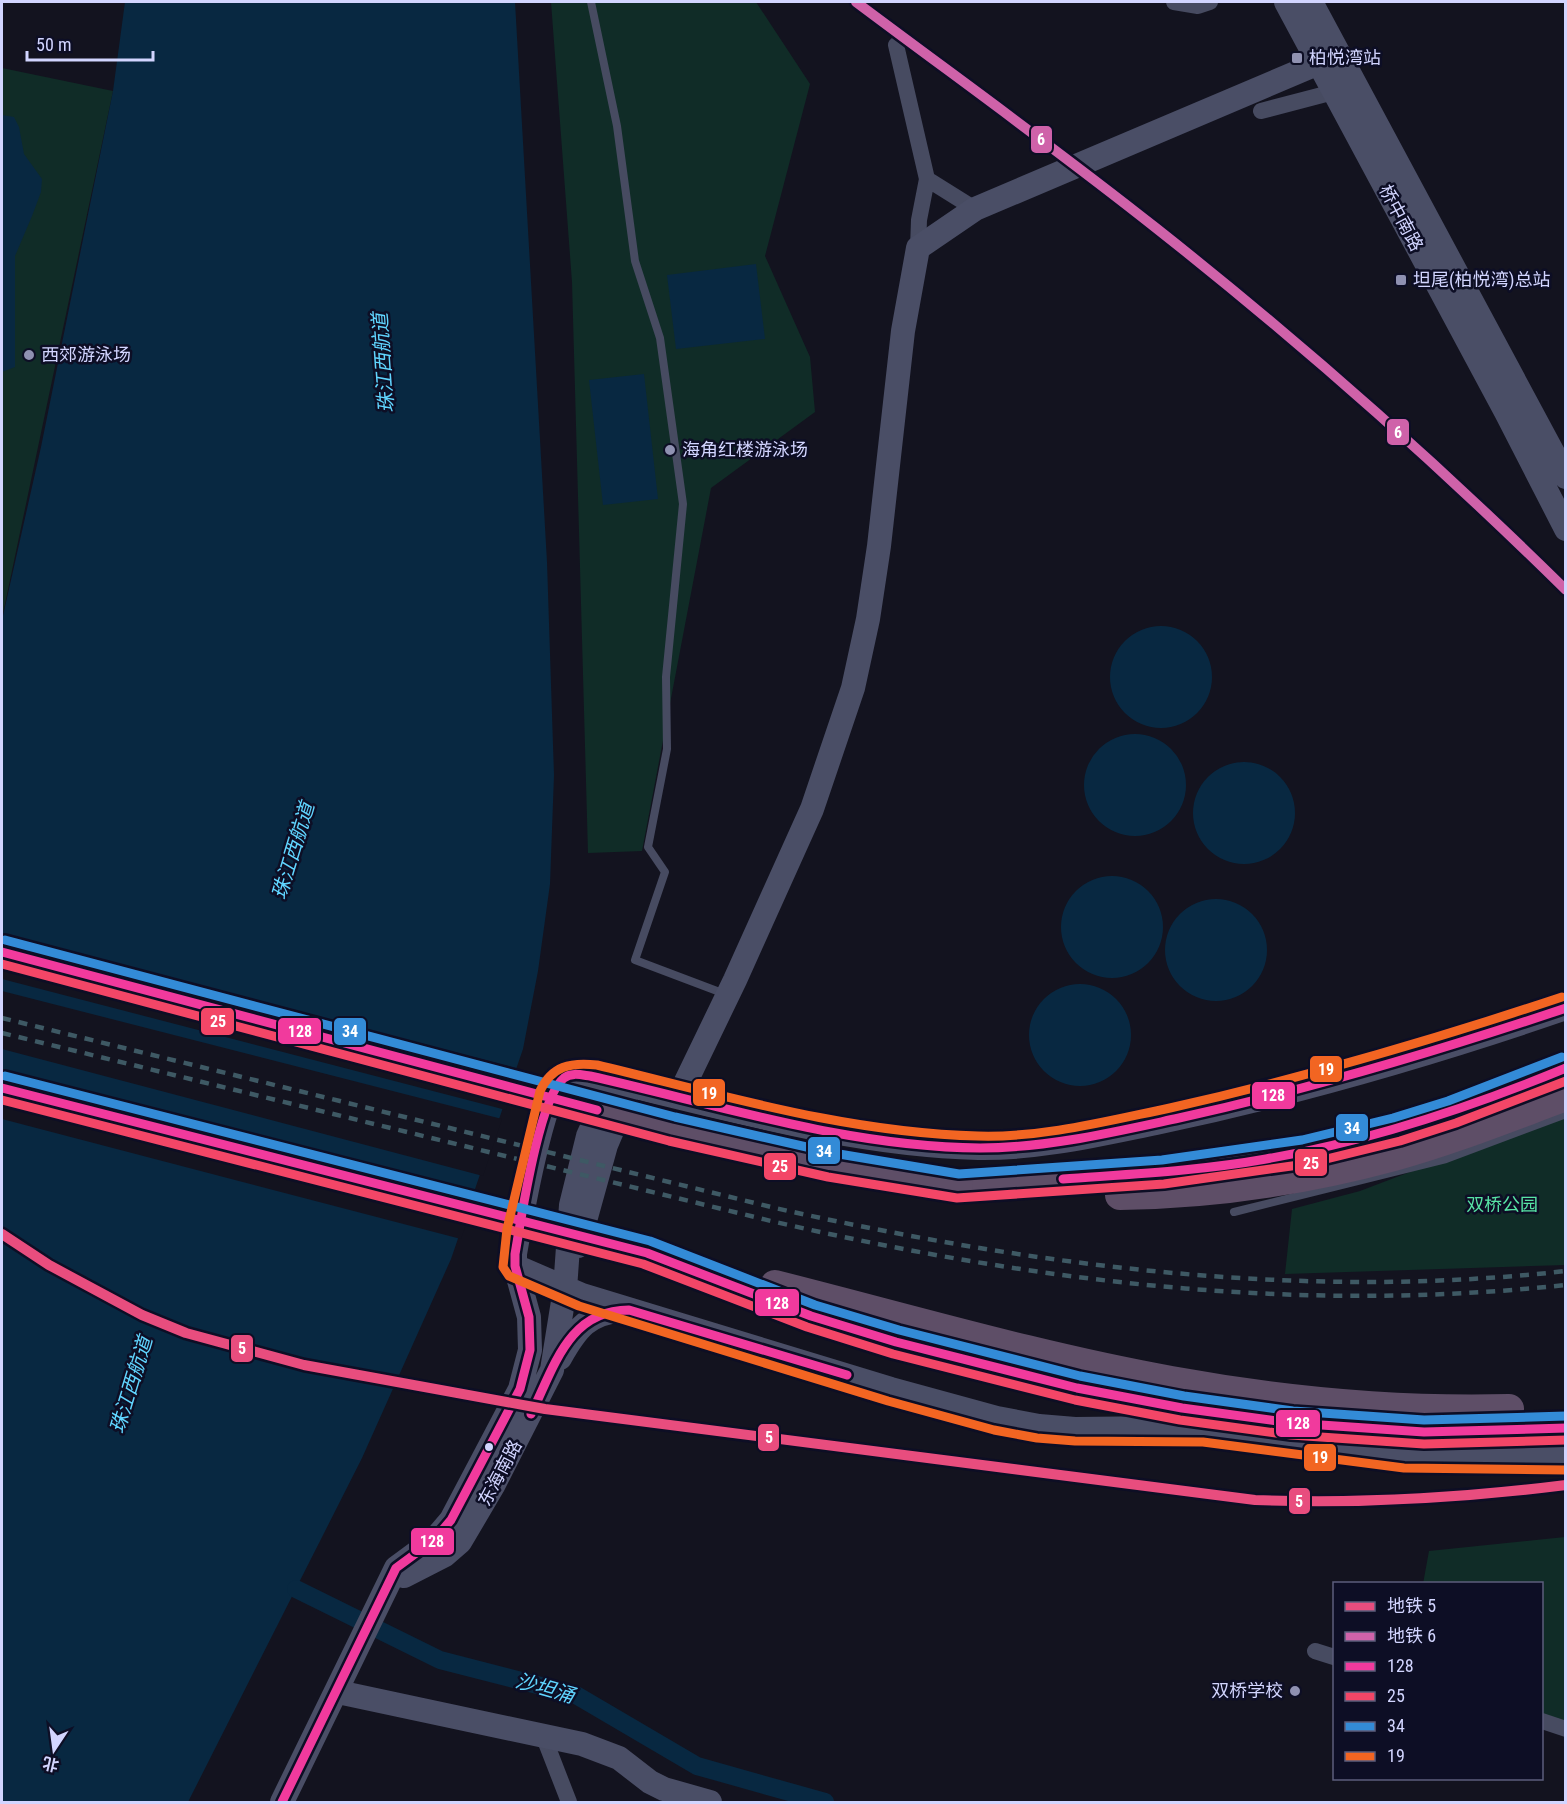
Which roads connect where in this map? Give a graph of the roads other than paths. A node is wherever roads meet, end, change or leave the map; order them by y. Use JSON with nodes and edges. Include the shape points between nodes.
{"nodes":[{"id":1,"x":591,"y":2,"type":"edge"},
{"id":2,"x":1174,"y":2,"type":"edge"},
{"id":3,"x":1210,"y":2,"type":"edge"},
{"id":4,"x":1286,"y":2,"type":"edge"},
{"id":5,"x":1311,"y":2,"type":"edge"},
{"id":6,"x":896,"y":45,"type":"dead end"},
{"id":7,"x":1319,"y":63,"type":"junction"},
{"id":8,"x":1346,"y":89,"type":"junction"},
{"id":9,"x":1261,"y":111,"type":"dead end"},
{"id":10,"x":927,"y":180,"type":"junction"},
{"id":11,"x":975,"y":209,"type":"junction"},
{"id":12,"x":918,"y":248,"type":"junction"},
{"id":13,"x":1566,"y":477,"type":"edge"},
{"id":14,"x":1566,"y":529,"type":"edge"},
{"id":15,"x":2,"y":952,"type":"edge"},
{"id":16,"x":728,"y":995,"type":"junction"},
{"id":17,"x":1566,"y":1008,"type":"edge"},
{"id":18,"x":1566,"y":1068,"type":"edge"},
{"id":19,"x":634,"y":1086,"type":"junction"},
{"id":20,"x":2,"y":1088,"type":"edge"},
{"id":21,"x":679,"y":1096,"type":"junction"},
{"id":22,"x":1566,"y":1096,"type":"edge"},
{"id":23,"x":1566,"y":1114,"type":"edge"},
{"id":24,"x":958,"y":1186,"type":"junction"},
{"id":25,"x":1234,"y":1212,"type":"dead end"},
{"id":26,"x":647,"y":1253,"type":"junction"},
{"id":27,"x":515,"y":1266,"type":"junction"},
{"id":28,"x":565,"y":1289,"type":"junction"},
{"id":29,"x":629,"y":1310,"type":"junction"},
{"id":30,"x":552,"y":1370,"type":"junction"},
{"id":31,"x":1566,"y":1407,"type":"edge"},
{"id":32,"x":1566,"y":1428,"type":"edge"},
{"id":33,"x":1566,"y":1458,"type":"edge"},
{"id":34,"x":380,"y":1598,"type":"junction"},
{"id":35,"x":1315,"y":1651,"type":"dead end"},
{"id":36,"x":1333,"y":1656,"type":"edge"},
{"id":37,"x":338,"y":1692,"type":"junction"},
{"id":38,"x":1543,"y":1721,"type":"edge"},
{"id":39,"x":1566,"y":1728,"type":"edge"},
{"id":40,"x":543,"y":1736,"type":"junction"},
{"id":41,"x":282,"y":1803,"type":"edge"},
{"id":42,"x":569,"y":1803,"type":"edge"},
{"id":43,"x":710,"y":1803,"type":"edge"}],
"edges":[{"from":1,"to":16,"type":"lane","via":[[617,126],[636,261],[660,338],[683,504],[666,676],[667,748],[648,847],[665,872],[635,960]]},
{"from":2,"to":3,"type":"street","via":[[1198,6]]},
{"from":4,"to":7,"type":"street","name":"桥中南路"},
{"from":5,"to":8,"type":"street","name":"桥中南路"},
{"from":6,"to":10,"type":"street"},
{"from":7,"to":8,"type":"street","name":"桥中南路"},
{"from":7,"to":11,"type":"street"},
{"from":8,"to":9,"type":"street"},
{"from":8,"to":13,"type":"street","name":"桥中南路","via":[[1448,261]]},
{"from":8,"to":14,"type":"street","name":"桥中南路"},
{"from":10,"to":11,"type":"street"},
{"from":10,"to":12,"type":"street"},
{"from":11,"to":12,"type":"street"},
{"from":12,"to":16,"type":"street","via":[[903,331],[879,546],[853,688],[812,809]]},
{"from":15,"to":24,"type":"highway","bridge":true,"via":[[672,1129],[831,1165]]},
{"from":16,"to":21,"type":"street"},
{"from":17,"to":21,"type":"street","name":"东海南路","via":[[1271,1096],[1083,1138],[1011,1148],[864,1136]]},
{"from":18,"to":24,"type":"highway","via":[[1407,1127],[1304,1152],[1163,1172]]},
{"from":19,"to":21,"type":"street","name":"东海南路"},
{"from":19,"to":27,"type":"street","name":"东海南路","via":[[571,1075],[556,1084],[543,1123]]},
{"from":19,"to":28,"type":"street","name":"东海南路","via":[[612,1128]]},
{"from":20,"to":26,"type":"highway","bridge":true},
{"from":22,"to":24,"type":"highway","via":[[1394,1156],[1235,1187],[1183,1193],[1089,1195]]},
{"from":23,"to":25,"type":"lane","via":[[1446,1159]]},
{"from":26,"to":31,"type":"highway","via":[[1170,1381],[1286,1398],[1402,1407]]},
{"from":26,"to":32,"type":"highway","via":[[811,1316],[1005,1371],[1097,1392],[1292,1423],[1424,1432]]},
{"from":27,"to":28,"type":"street"},
{"from":27,"to":34,"type":"street","name":"东海南路","via":[[529,1317],[530,1350],[520,1389],[451,1520],[434,1540],[396,1568]]},
{"from":28,"to":29,"type":"street"},
{"from":28,"to":30,"type":"street","name":"东海南路"},
{"from":29,"to":30,"type":"street","via":[[599,1314],[589,1320],[578,1329]]},
{"from":29,"to":33,"type":"street","via":[[891,1389],[1039,1426],[1204,1430],[1404,1456]]},
{"from":30,"to":34,"type":"street","name":"东海南路","via":[[460,1542]]},
{"from":34,"to":37,"type":"street","name":"东海南路"},
{"from":35,"to":36,"type":"street"},
{"from":37,"to":40,"type":"street"},
{"from":37,"to":41,"type":"street","name":"东海南路"},
{"from":38,"to":39,"type":"street"},
{"from":40,"to":42,"type":"street"},
{"from":40,"to":43,"type":"street","via":[[601,1750],[664,1789]]}]}
